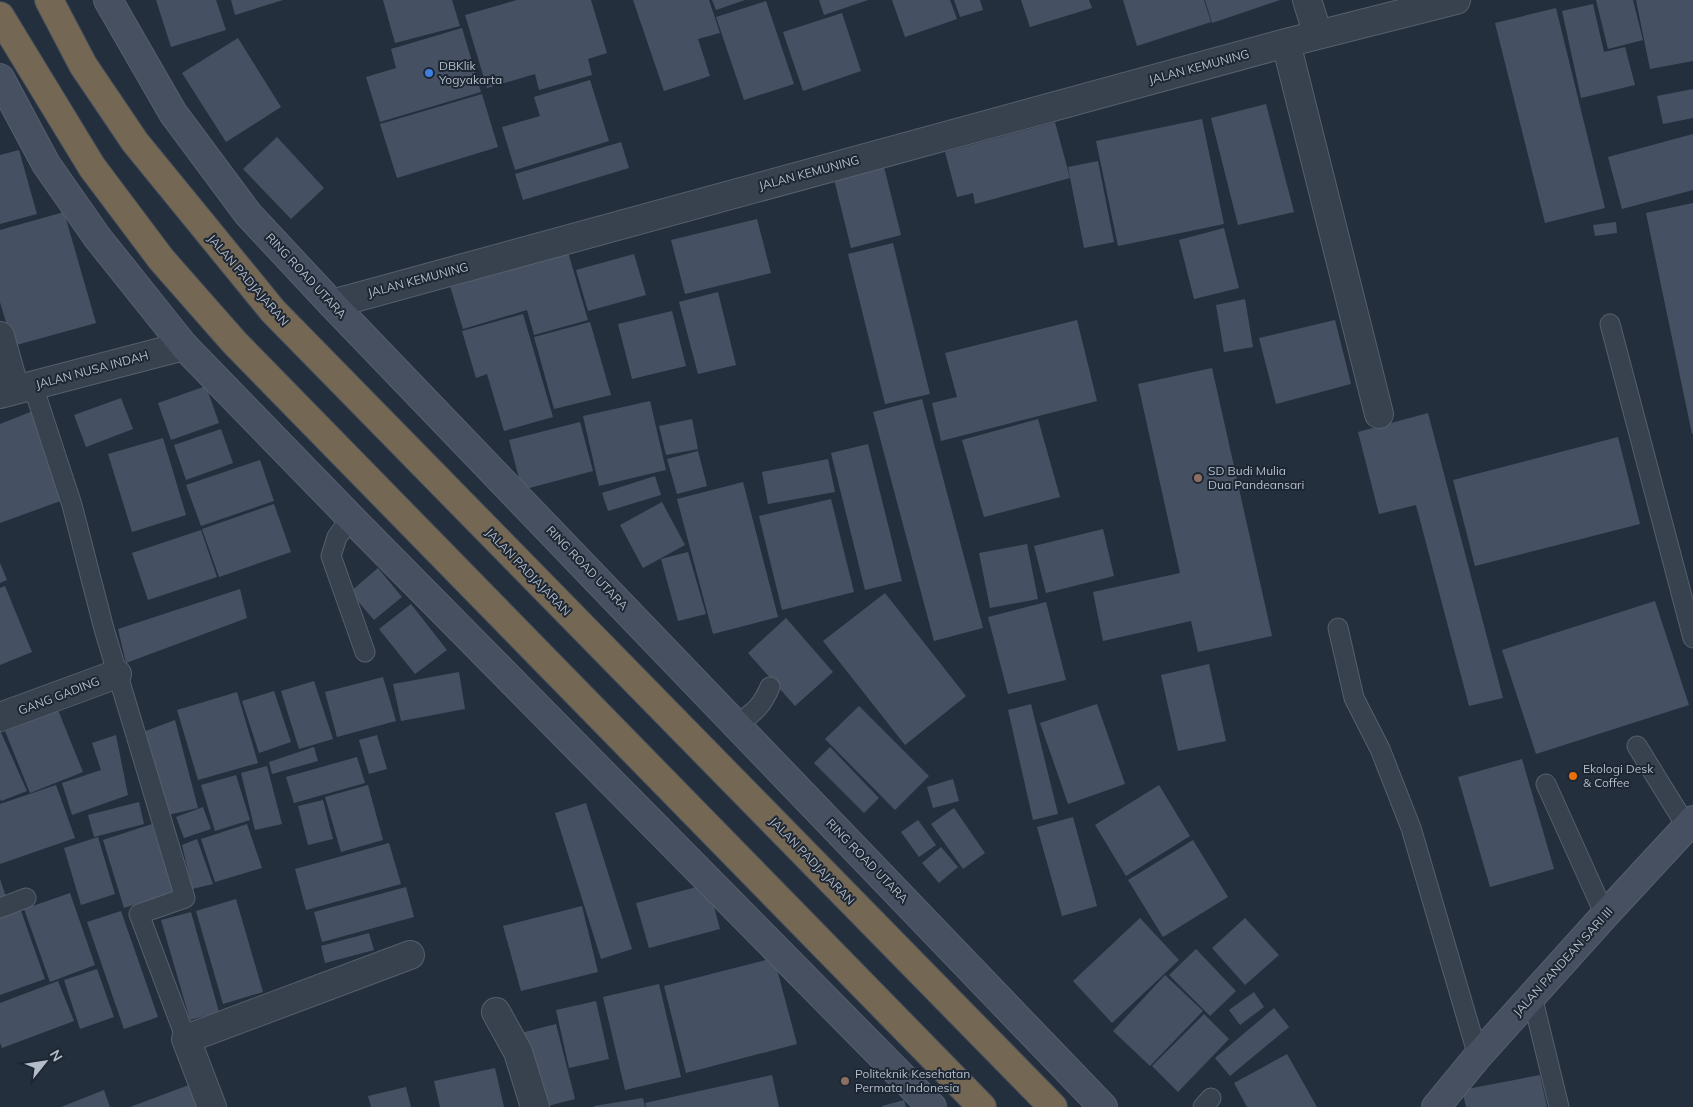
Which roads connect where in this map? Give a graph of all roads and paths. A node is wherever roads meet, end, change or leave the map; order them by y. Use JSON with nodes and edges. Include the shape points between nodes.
{"nodes":[{"id":1,"x":49,"y":0,"type":"edge"},
{"id":2,"x":108,"y":0,"type":"edge"},
{"id":3,"x":1307,"y":0,"type":"edge"},
{"id":4,"x":1456,"y":0,"type":"edge"},
{"id":5,"x":0,"y":16,"type":"edge"},
{"id":6,"x":1318,"y":35,"type":"junction"},
{"id":7,"x":1286,"y":43,"type":"junction"},
{"id":8,"x":0,"y":78,"type":"edge"},
{"id":9,"x":332,"y":304,"type":"junction"},
{"id":10,"x":1610,"y":324,"type":"dead end"},
{"id":11,"x":0,"y":336,"type":"edge"},
{"id":12,"x":184,"y":346,"type":"junction"},
{"id":13,"x":16,"y":390,"type":"edge"},
{"id":14,"x":1379,"y":414,"type":"dead end"},
{"id":15,"x":351,"y":518,"type":"junction"},
{"id":16,"x":1338,"y":628,"type":"dead end"},
{"id":17,"x":1693,"y":638,"type":"edge"},
{"id":18,"x":364,"y":652,"type":"dead end"},
{"id":19,"x":117,"y":674,"type":"junction"},
{"id":20,"x":770,"y":687,"type":"dead end"},
{"id":21,"x":0,"y":717,"type":"edge"},
{"id":22,"x":736,"y":724,"type":"junction"},
{"id":23,"x":1637,"y":746,"type":"dead end"},
{"id":24,"x":1546,"y":784,"type":"dead end"},
{"id":25,"x":1690,"y":824,"type":"edge"},
{"id":26,"x":26,"y":898,"type":"dead end"},
{"id":27,"x":0,"y":908,"type":"edge"},
{"id":28,"x":1605,"y":915,"type":"junction"},
{"id":29,"x":410,"y":955,"type":"dead end"},
{"id":30,"x":1532,"y":996,"type":"junction"},
{"id":31,"x":496,"y":1012,"type":"dead end"},
{"id":32,"x":186,"y":1039,"type":"junction"},
{"id":33,"x":1478,"y":1056,"type":"junction"},
{"id":34,"x":212,"y":1107,"type":"edge"},
{"id":35,"x":535,"y":1107,"type":"edge"},
{"id":36,"x":932,"y":1107,"type":"edge"},
{"id":37,"x":982,"y":1107,"type":"edge"},
{"id":38,"x":1053,"y":1107,"type":"edge"},
{"id":39,"x":1103,"y":1107,"type":"edge"},
{"id":40,"x":1436,"y":1107,"type":"edge"},
{"id":41,"x":1558,"y":1107,"type":"edge"}],
"edges":[{"from":1,"to":38,"type":"highway","name":"JALAN PADJAJARAN","via":[[83,65],[135,142],[273,311]]},
{"from":2,"to":9,"type":"street","name":"RING ROAD UTARA","via":[[173,113],[248,214]]},
{"from":3,"to":6,"type":"street"},
{"from":4,"to":6,"type":"street","name":"JALAN KEMUNING"},
{"from":5,"to":37,"type":"highway","via":[[92,167],[161,259],[234,342]]},
{"from":6,"to":7,"type":"street","name":"JALAN KEMUNING"},
{"from":7,"to":9,"type":"street","name":"JALAN KEMUNING"},
{"from":7,"to":14,"type":"street"},
{"from":8,"to":12,"type":"street","via":[[46,164],[97,237]]},
{"from":9,"to":22,"type":"street","name":"RING ROAD UTARA"},
{"from":10,"to":17,"type":"lane"},
{"from":11,"to":13,"type":"street"},
{"from":12,"to":13,"type":"street","name":"JALAN NUSA INDAH"},
{"from":12,"to":15,"type":"street"},
{"from":13,"to":19,"type":"lane","via":[[72,505]]},
{"from":15,"to":18,"type":"lane","via":[[337,537],[331,556]]},
{"from":15,"to":36,"type":"street"},
{"from":16,"to":33,"type":"lane","via":[[1354,698],[1380,749],[1411,828]]},
{"from":19,"to":21,"type":"street","name":"GANG GADING"},
{"from":19,"to":32,"type":"lane","via":[[186,898],[139,914]]},
{"from":20,"to":22,"type":"lane","via":[[757,710]]},
{"from":22,"to":39,"type":"street","name":"RING ROAD UTARA"},
{"from":23,"to":25,"type":"lane"},
{"from":24,"to":28,"type":"lane"},
{"from":25,"to":28,"type":"street","name":"JALAN PANDEAN SARI III"},
{"from":26,"to":27,"type":"lane"},
{"from":28,"to":30,"type":"street","name":"JALAN PANDEAN SARI III"},
{"from":29,"to":32,"type":"street"},
{"from":30,"to":33,"type":"street","name":"JALAN PANDEAN SARI III"},
{"from":30,"to":41,"type":"lane"},
{"from":31,"to":35,"type":"street","via":[[518,1052]]},
{"from":32,"to":34,"type":"street"},
{"from":33,"to":40,"type":"street","name":"JALAN PANDEAN SARI III"}]}
